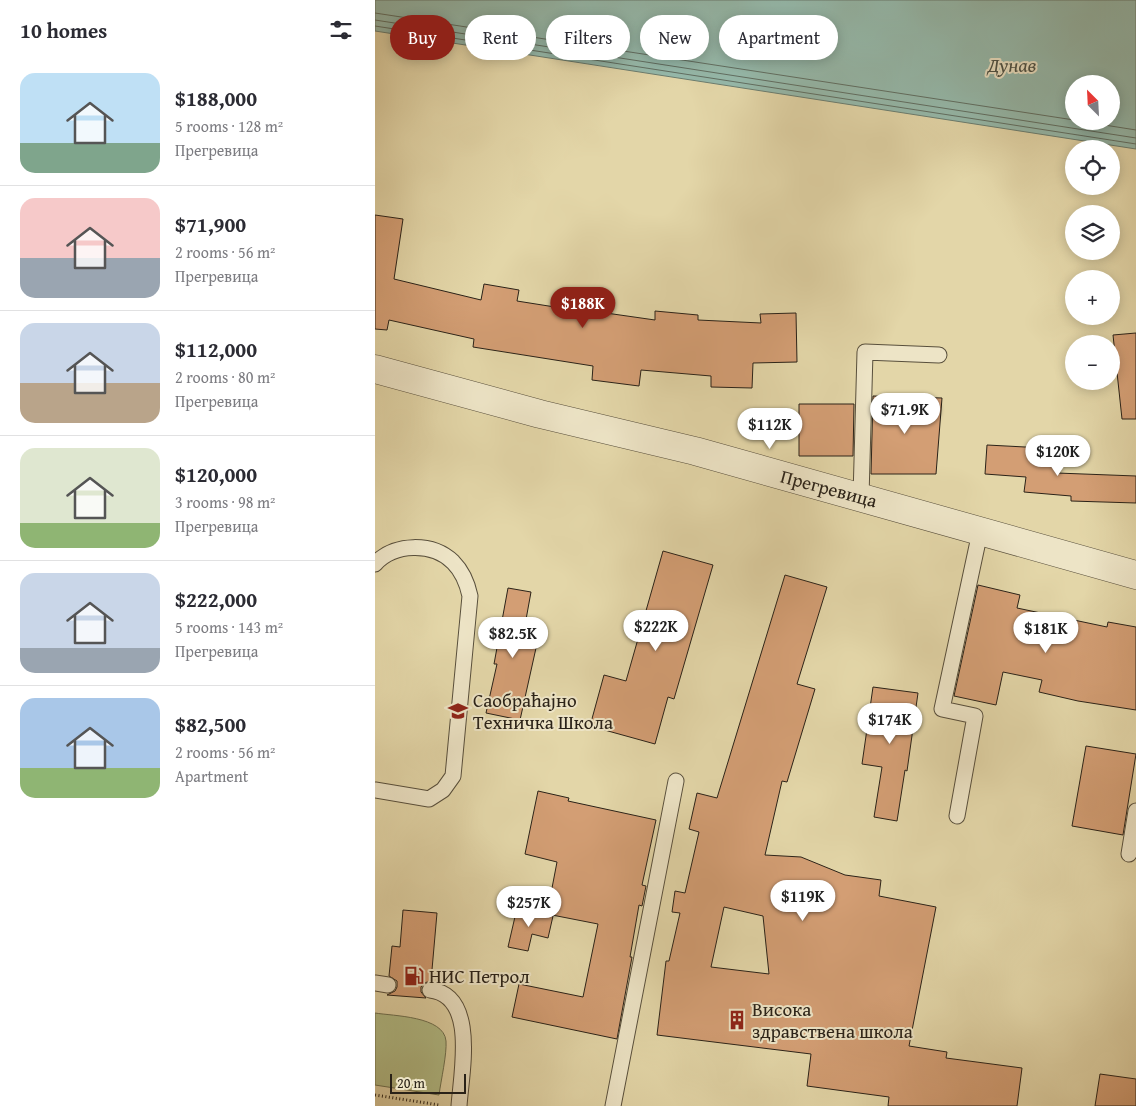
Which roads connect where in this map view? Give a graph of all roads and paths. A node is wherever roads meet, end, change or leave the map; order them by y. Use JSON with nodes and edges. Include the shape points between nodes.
{"nodes":[{"id":1,"x":939,"y":355,"type":"dead end"},
{"id":2,"x":375,"y":369,"type":"edge"},
{"id":3,"x":861,"y":497,"type":"junction"},
{"id":4,"x":980,"y":532,"type":"junction"},
{"id":5,"x":375,"y":564,"type":"edge"},
{"id":6,"x":1136,"y":576,"type":"edge"},
{"id":7,"x":676,"y":781,"type":"dead end"},
{"id":8,"x":375,"y":790,"type":"edge"},
{"id":9,"x":1136,"y":811,"type":"edge"},
{"id":10,"x":957,"y":816,"type":"dead end"},
{"id":11,"x":1129,"y":854,"type":"dead end"},
{"id":12,"x":430,"y":990,"type":"dead end"},
{"id":13,"x":375,"y":1095,"type":"edge"},
{"id":14,"x":445,"y":1106,"type":"edge"},
{"id":15,"x":459,"y":1106,"type":"edge"},
{"id":16,"x":613,"y":1106,"type":"edge"}],
"edges":[{"from":1,"to":3,"type":"lane","via":[[865,352]]},
{"from":2,"to":3,"type":"street","name":"Прегревица"},
{"from":3,"to":4,"type":"street","name":"Прегревица"},
{"from":4,"to":6,"type":"street","name":"Прегревица"},
{"from":4,"to":10,"type":"lane","via":[[942,709],[975,716]]},
{"from":5,"to":8,"type":"lane","via":[[395,550],[409,547],[437,551],[462,573],[470,596],[453,776],[443,790],[429,799]]},
{"from":7,"to":16,"type":"lane"},
{"from":9,"to":11,"type":"lane"},
{"from":12,"to":15,"type":"lane","via":[[449,998],[463,1026]]},
{"from":13,"to":14,"type":"path"}]}
